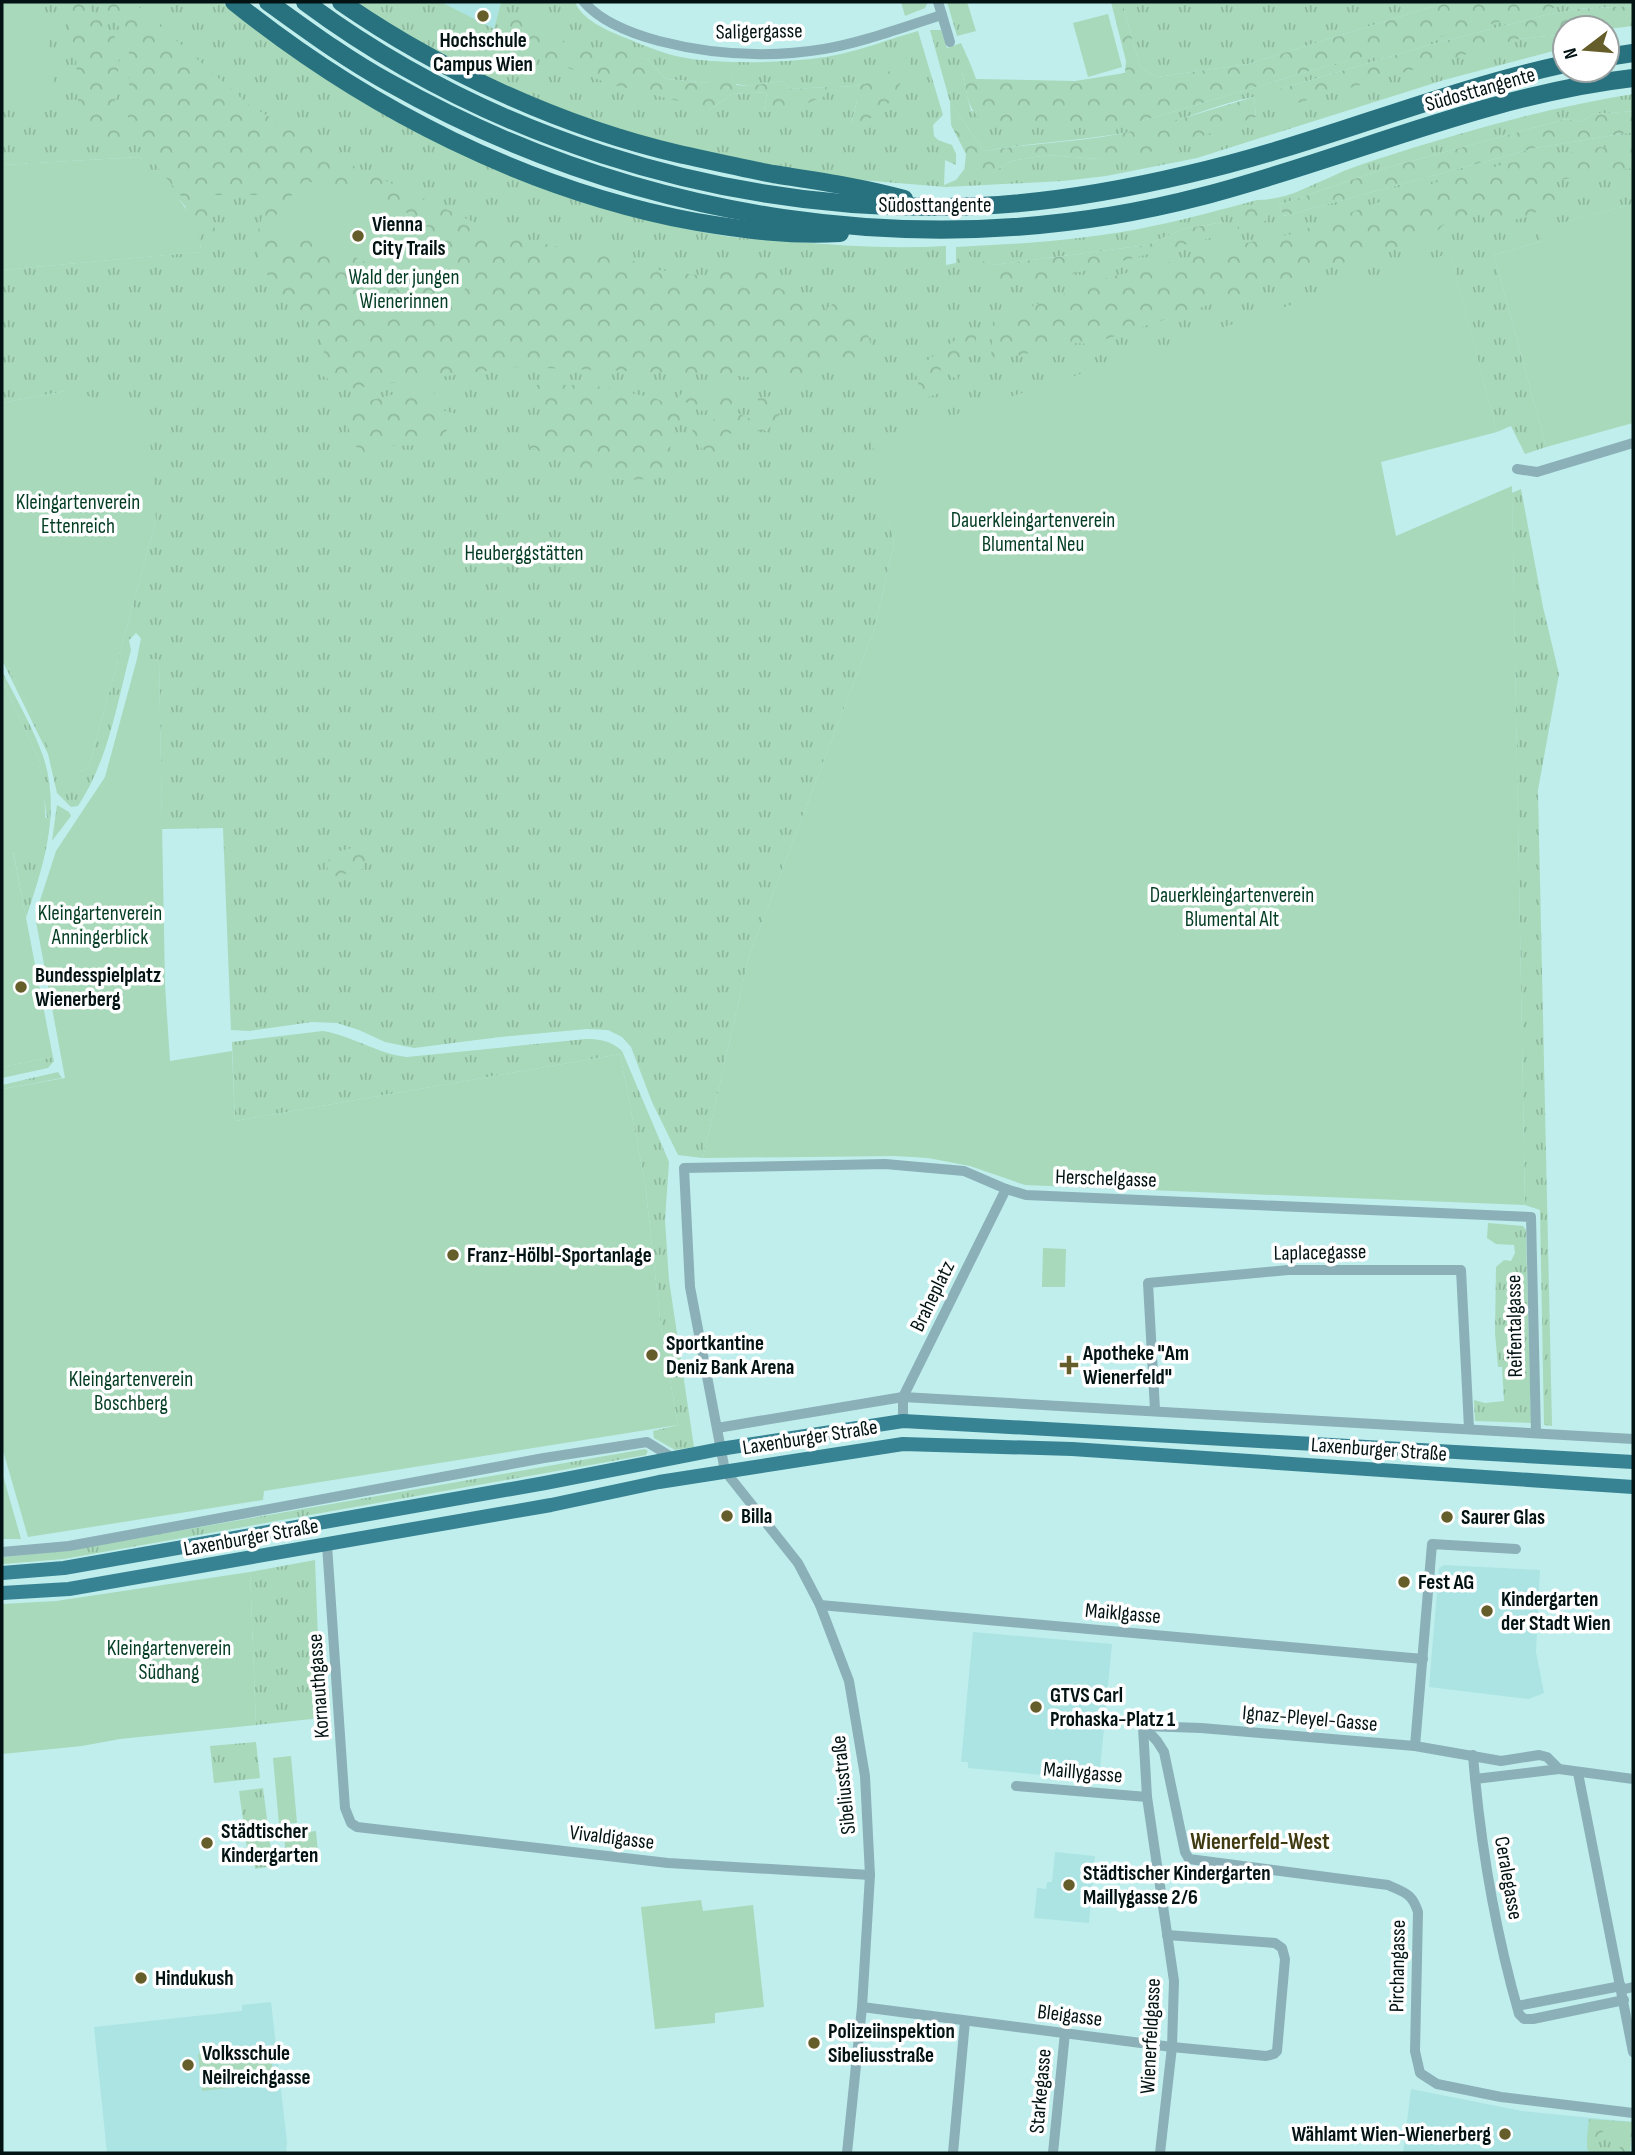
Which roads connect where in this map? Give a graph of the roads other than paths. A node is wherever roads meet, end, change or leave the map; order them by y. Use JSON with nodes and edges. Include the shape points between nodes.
{"nodes":[{"id":1,"x":234,"y":2,"type":"edge"},
{"id":2,"x":268,"y":2,"type":"edge"},
{"id":3,"x":306,"y":2,"type":"edge"},
{"id":4,"x":341,"y":2,"type":"edge"},
{"id":5,"x":584,"y":2,"type":"edge"},
{"id":6,"x":938,"y":2,"type":"edge"},
{"id":7,"x":942,"y":15,"type":"junction"},
{"id":8,"x":950,"y":42,"type":"dead end"},
{"id":9,"x":1551,"y":68,"type":"edge"},
{"id":10,"x":1633,"y":78,"type":"edge"},
{"id":11,"x":934,"y":207,"type":"junction"},
{"id":12,"x":899,"y":229,"type":"junction"},
{"id":13,"x":1633,"y":443,"type":"edge"},
{"id":14,"x":1517,"y":469,"type":"dead end"},
{"id":15,"x":684,"y":1168,"type":"joint"},
{"id":16,"x":1006,"y":1189,"type":"junction"},
{"id":17,"x":1531,"y":1217,"type":"joint"},
{"id":18,"x":903,"y":1397,"type":"junction"},
{"id":19,"x":1155,"y":1410,"type":"junction"},
{"id":20,"x":903,"y":1421,"type":"junction"},
{"id":21,"x":717,"y":1428,"type":"junction"},
{"id":22,"x":1469,"y":1428,"type":"junction"},
{"id":23,"x":1536,"y":1433,"type":"junction"},
{"id":24,"x":1633,"y":1439,"type":"edge"},
{"id":25,"x":720,"y":1449,"type":"junction"},
{"id":26,"x":674,"y":1459,"type":"junction"},
{"id":27,"x":1633,"y":1462,"type":"edge"},
{"id":28,"x":725,"y":1471,"type":"junction"},
{"id":29,"x":1633,"y":1487,"type":"edge"},
{"id":30,"x":327,"y":1545,"type":"junction"},
{"id":31,"x":1517,"y":1549,"type":"dead end"},
{"id":32,"x":2,"y":1552,"type":"edge"},
{"id":33,"x":2,"y":1573,"type":"edge"},
{"id":34,"x":2,"y":1593,"type":"edge"},
{"id":35,"x":820,"y":1605,"type":"junction"},
{"id":36,"x":1423,"y":1659,"type":"junction"},
{"id":37,"x":1143,"y":1726,"type":"junction"},
{"id":38,"x":1415,"y":1746,"type":"junction"},
{"id":39,"x":1473,"y":1755,"type":"junction"},
{"id":40,"x":1559,"y":1769,"type":"junction"},
{"id":41,"x":1578,"y":1773,"type":"junction"},
{"id":42,"x":1475,"y":1779,"type":"junction"},
{"id":43,"x":1633,"y":1779,"type":"edge"},
{"id":44,"x":1016,"y":1786,"type":"dead end"},
{"id":45,"x":1147,"y":1797,"type":"junction"},
{"id":46,"x":351,"y":1823,"type":"joint"},
{"id":47,"x":870,"y":1875,"type":"junction"},
{"id":48,"x":1167,"y":1936,"type":"junction"},
{"id":49,"x":1633,"y":1987,"type":"edge"},
{"id":50,"x":1622,"y":1992,"type":"junction"},
{"id":51,"x":1517,"y":2006,"type":"junction"},
{"id":52,"x":862,"y":2007,"type":"junction"},
{"id":53,"x":965,"y":2021,"type":"junction"},
{"id":54,"x":1065,"y":2033,"type":"junction"},
{"id":55,"x":1172,"y":2047,"type":"junction"},
{"id":56,"x":1633,"y":2052,"type":"edge"},
{"id":57,"x":1633,"y":2113,"type":"edge"},
{"id":58,"x":847,"y":2153,"type":"edge"},
{"id":59,"x":953,"y":2153,"type":"edge"},
{"id":60,"x":1053,"y":2153,"type":"edge"},
{"id":61,"x":1160,"y":2153,"type":"edge"}],
"edges":[{"from":1,"to":12,"type":"highway","via":[[322,66],[385,104],[477,152],[554,185],[727,227],[803,236]]},
{"from":2,"to":12,"type":"highway","name":"Südosttangente","via":[[348,58],[428,104],[588,173],[752,214]]},
{"from":3,"to":11,"type":"highway","name":"Südosttangente","via":[[445,89],[592,151],[760,193]]},
{"from":4,"to":11,"type":"highway","via":[[463,75],[582,124],[676,153],[872,190]]},
{"from":5,"to":7,"type":"street","name":"Saligergasse","via":[[596,14],[649,38],[728,53],[823,49]]},
{"from":6,"to":7,"type":"street"},
{"from":7,"to":8,"type":"street"},
{"from":9,"to":11,"type":"highway","name":"Südosttangente","via":[[1192,174],[1050,200]]},
{"from":10,"to":12,"type":"highway","name":"Südosttangente","via":[[1498,106],[1244,186],[1138,211],[1052,224]]},
{"from":13,"to":14,"type":"street","via":[[1537,472]]},
{"from":15,"to":16,"type":"street","name":"Herschelgasse","via":[[885,1164],[964,1171]]},
{"from":15,"to":21,"type":"street","name":"Sibeliusstraße","via":[[690,1287]]},
{"from":16,"to":17,"type":"street","name":"Herschelgasse","via":[[1026,1195]]},
{"from":16,"to":18,"type":"street","name":"Braheplatz"},
{"from":17,"to":23,"type":"street","name":"Reifentalgasse"},
{"from":18,"to":19,"type":"street","name":"Laxenburger Straße"},
{"from":18,"to":20,"type":"street","name":"Braheplatz"},
{"from":18,"to":21,"type":"street","name":"Laxenburger Straße"},
{"from":19,"to":22,"type":"street","name":"Laxenburger Straße"},
{"from":19,"to":22,"type":"street","name":"Laplacegasse","via":[[1148,1283],[1288,1270],[1461,1270]]},
{"from":20,"to":25,"type":"main road","name":"Laxenburger Straße"},
{"from":20,"to":27,"type":"main road","name":"Laxenburger Straße"},
{"from":21,"to":25,"type":"street","name":"Sibeliusstraße"},
{"from":22,"to":23,"type":"street","name":"Laxenburger Straße"},
{"from":23,"to":24,"type":"street","name":"Laxenburger Straße"},
{"from":25,"to":26,"type":"main road","name":"Laxenburger Straße"},
{"from":25,"to":28,"type":"street","name":"Sibeliusstraße"},
{"from":26,"to":32,"type":"street","name":"Laxenburger Straße","via":[[647,1442],[69,1546]]},
{"from":26,"to":33,"type":"main road","name":"Laxenburger Straße","via":[[64,1568]]},
{"from":28,"to":29,"type":"main road","name":"Laxenburger Straße","via":[[903,1444],[1072,1449]]},
{"from":28,"to":30,"type":"main road","name":"Laxenburger Straße"},
{"from":28,"to":35,"type":"street","name":"Sibeliusstraße","via":[[798,1563]]},
{"from":30,"to":34,"type":"main road","name":"Laxenburger Straße","via":[[69,1589]]},
{"from":30,"to":46,"type":"street","name":"Kornauthgasse","via":[[346,1813]]},
{"from":31,"to":36,"type":"street","via":[[1432,1544]]},
{"from":35,"to":36,"type":"street","name":"Maiklgasse"},
{"from":35,"to":47,"type":"street","name":"Sibeliusstraße","via":[[849,1681],[865,1776]]},
{"from":36,"to":38,"type":"street"},
{"from":37,"to":38,"type":"street","name":"Ignaz-Pleyel-Gasse"},
{"from":37,"to":45,"type":"street","name":"Wienerfeldgasse"},
{"from":37,"to":57,"type":"street","name":"Pirchangasse","via":[[1164,1752],[1189,1859],[1388,1885],[1414,1899],[1418,1912],[1415,2051],[1420,2073],[1437,2084],[1501,2097]]},
{"from":38,"to":39,"type":"street","name":"Ignaz-Pleyel-Gasse"},
{"from":39,"to":40,"type":"street","name":"Ignaz-Pleyel-Gasse","via":[[1501,1761],[1539,1755]]},
{"from":39,"to":42,"type":"street","name":"Ceralegasse"},
{"from":40,"to":41,"type":"street"},
{"from":40,"to":42,"type":"street"},
{"from":41,"to":43,"type":"street"},
{"from":41,"to":50,"type":"street"},
{"from":42,"to":51,"type":"street","name":"Ceralegasse","via":[[1488,1877]]},
{"from":44,"to":45,"type":"street","name":"Maillygasse"},
{"from":45,"to":48,"type":"street","name":"Wienerfeldgasse"},
{"from":46,"to":47,"type":"street","name":"Vivaldigasse","via":[[668,1863]]},
{"from":47,"to":52,"type":"street","name":"Sibeliusstraße"},
{"from":48,"to":55,"type":"street","name":"Wienerfeldgasse","via":[[1174,1981]]},
{"from":48,"to":55,"type":"street","name":"Bleigasse","via":[[1275,1943],[1285,1959],[1274,2054]]},
{"from":49,"to":50,"type":"street"},
{"from":50,"to":51,"type":"street"},
{"from":50,"to":51,"type":"street","via":[[1533,2019],[1524,2019]]},
{"from":50,"to":56,"type":"street"},
{"from":52,"to":53,"type":"street","name":"Bleigasse"},
{"from":52,"to":58,"type":"street","name":"Sibeliusstraße"},
{"from":53,"to":54,"type":"street","name":"Bleigasse"},
{"from":53,"to":59,"type":"street"},
{"from":54,"to":55,"type":"street","name":"Bleigasse"},
{"from":54,"to":60,"type":"street","name":"Starkegasse"},
{"from":55,"to":61,"type":"street","name":"Wienerfeldgasse"}]}
